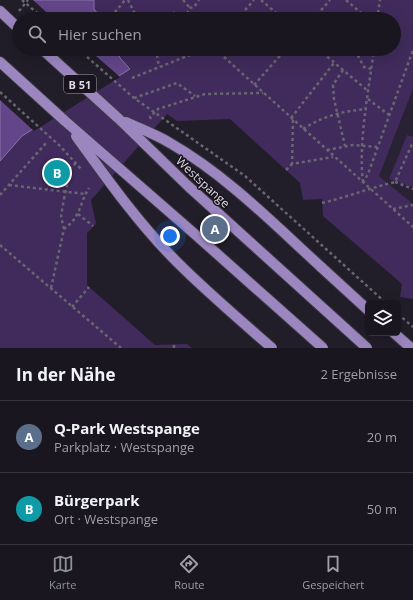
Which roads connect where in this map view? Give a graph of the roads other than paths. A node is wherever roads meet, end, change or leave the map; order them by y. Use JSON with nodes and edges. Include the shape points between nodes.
{"nodes":[{"id":1,"x":0,"y":12,"type":"edge"},
{"id":2,"x":12,"y":23,"type":"edge"},
{"id":3,"x":50,"y":56,"type":"edge"},
{"id":4,"x":0,"y":62,"type":"edge"},
{"id":5,"x":119,"y":119,"type":"junction"},
{"id":6,"x":65,"y":122,"type":"junction"},
{"id":7,"x":365,"y":307,"type":"edge"},
{"id":8,"x":397,"y":336,"type":"edge"},
{"id":9,"x":272,"y":348,"type":"edge"},
{"id":10,"x":323,"y":348,"type":"edge"},
{"id":11,"x":367,"y":348,"type":"edge"},
{"id":12,"x":411,"y":348,"type":"edge"}],
"edges":[{"from":1,"to":2,"type":"main road"},
{"from":3,"to":5,"type":"main road","name":"Westspange","number":"B 51","bridge":true},
{"from":4,"to":6,"type":"main road"},
{"from":5,"to":7,"type":"main road","bridge":true,"via":[[170,142],[205,166],[252,204]]},
{"from":5,"to":11,"type":"main road","name":"Westspange","bridge":true,"via":[[188,186]]},
{"from":6,"to":9,"type":"main road","bridge":true,"via":[[157,241]]},
{"from":6,"to":10,"type":"main road","bridge":true},
{"from":8,"to":12,"type":"main road"}]}
